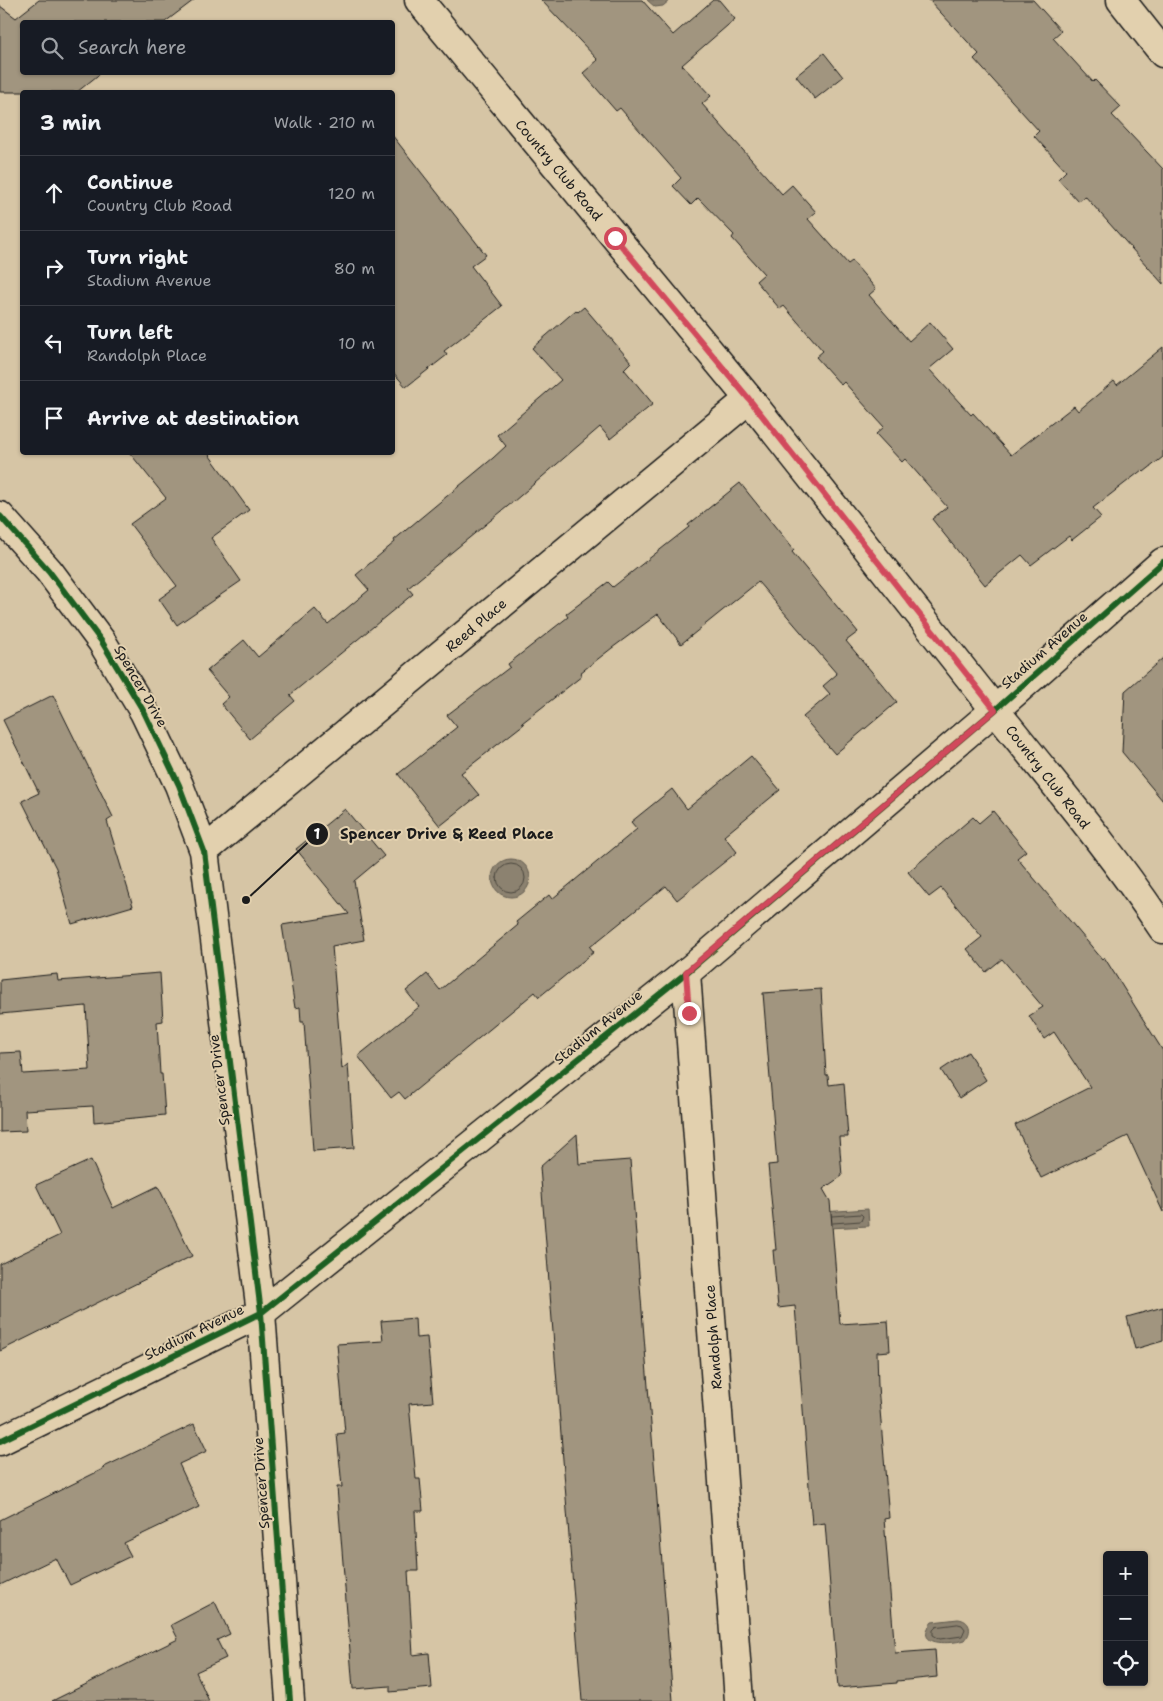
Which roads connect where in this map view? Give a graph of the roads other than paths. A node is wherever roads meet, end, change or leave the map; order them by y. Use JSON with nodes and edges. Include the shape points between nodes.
{"nodes":[{"id":1,"x":1121,"y":0,"type":"edge"},
{"id":2,"x":421,"y":1,"type":"edge"},
{"id":3,"x":1163,"y":53,"type":"edge"},
{"id":4,"x":749,"y":399,"type":"junction"},
{"id":5,"x":0,"y":516,"type":"edge"},
{"id":6,"x":1163,"y":562,"type":"edge"},
{"id":7,"x":995,"y":710,"type":"junction"},
{"id":8,"x":204,"y":851,"type":"junction"},
{"id":9,"x":1163,"y":929,"type":"edge"},
{"id":10,"x":686,"y":972,"type":"junction"},
{"id":11,"x":260,"y":1313,"type":"junction"},
{"id":12,"x":0,"y":1441,"type":"edge"},
{"id":13,"x":290,"y":1701,"type":"edge"},
{"id":14,"x":740,"y":1701,"type":"edge"}],
"edges":[{"from":1,"to":3,"type":"street"},
{"from":2,"to":4,"type":"street","name":"Country Club Road"},
{"from":4,"to":7,"type":"street","name":"Country Club Road"},
{"from":4,"to":8,"type":"street","name":"Reed Place"},
{"from":5,"to":8,"type":"street","name":"Spencer Drive","via":[[49,571],[102,642],[144,712],[179,785]]},
{"from":6,"to":7,"type":"street","name":"Stadium Avenue"},
{"from":7,"to":9,"type":"street","name":"Country Club Road","via":[[1049,776]]},
{"from":7,"to":10,"type":"street","name":"Stadium Avenue"},
{"from":8,"to":11,"type":"street","name":"Spencer Drive"},
{"from":10,"to":11,"type":"street","name":"Stadium Avenue"},
{"from":10,"to":14,"type":"street","name":"Randolph Place"},
{"from":11,"to":12,"type":"street","name":"Stadium Avenue"},
{"from":11,"to":13,"type":"street","name":"Spencer Drive"}]}
